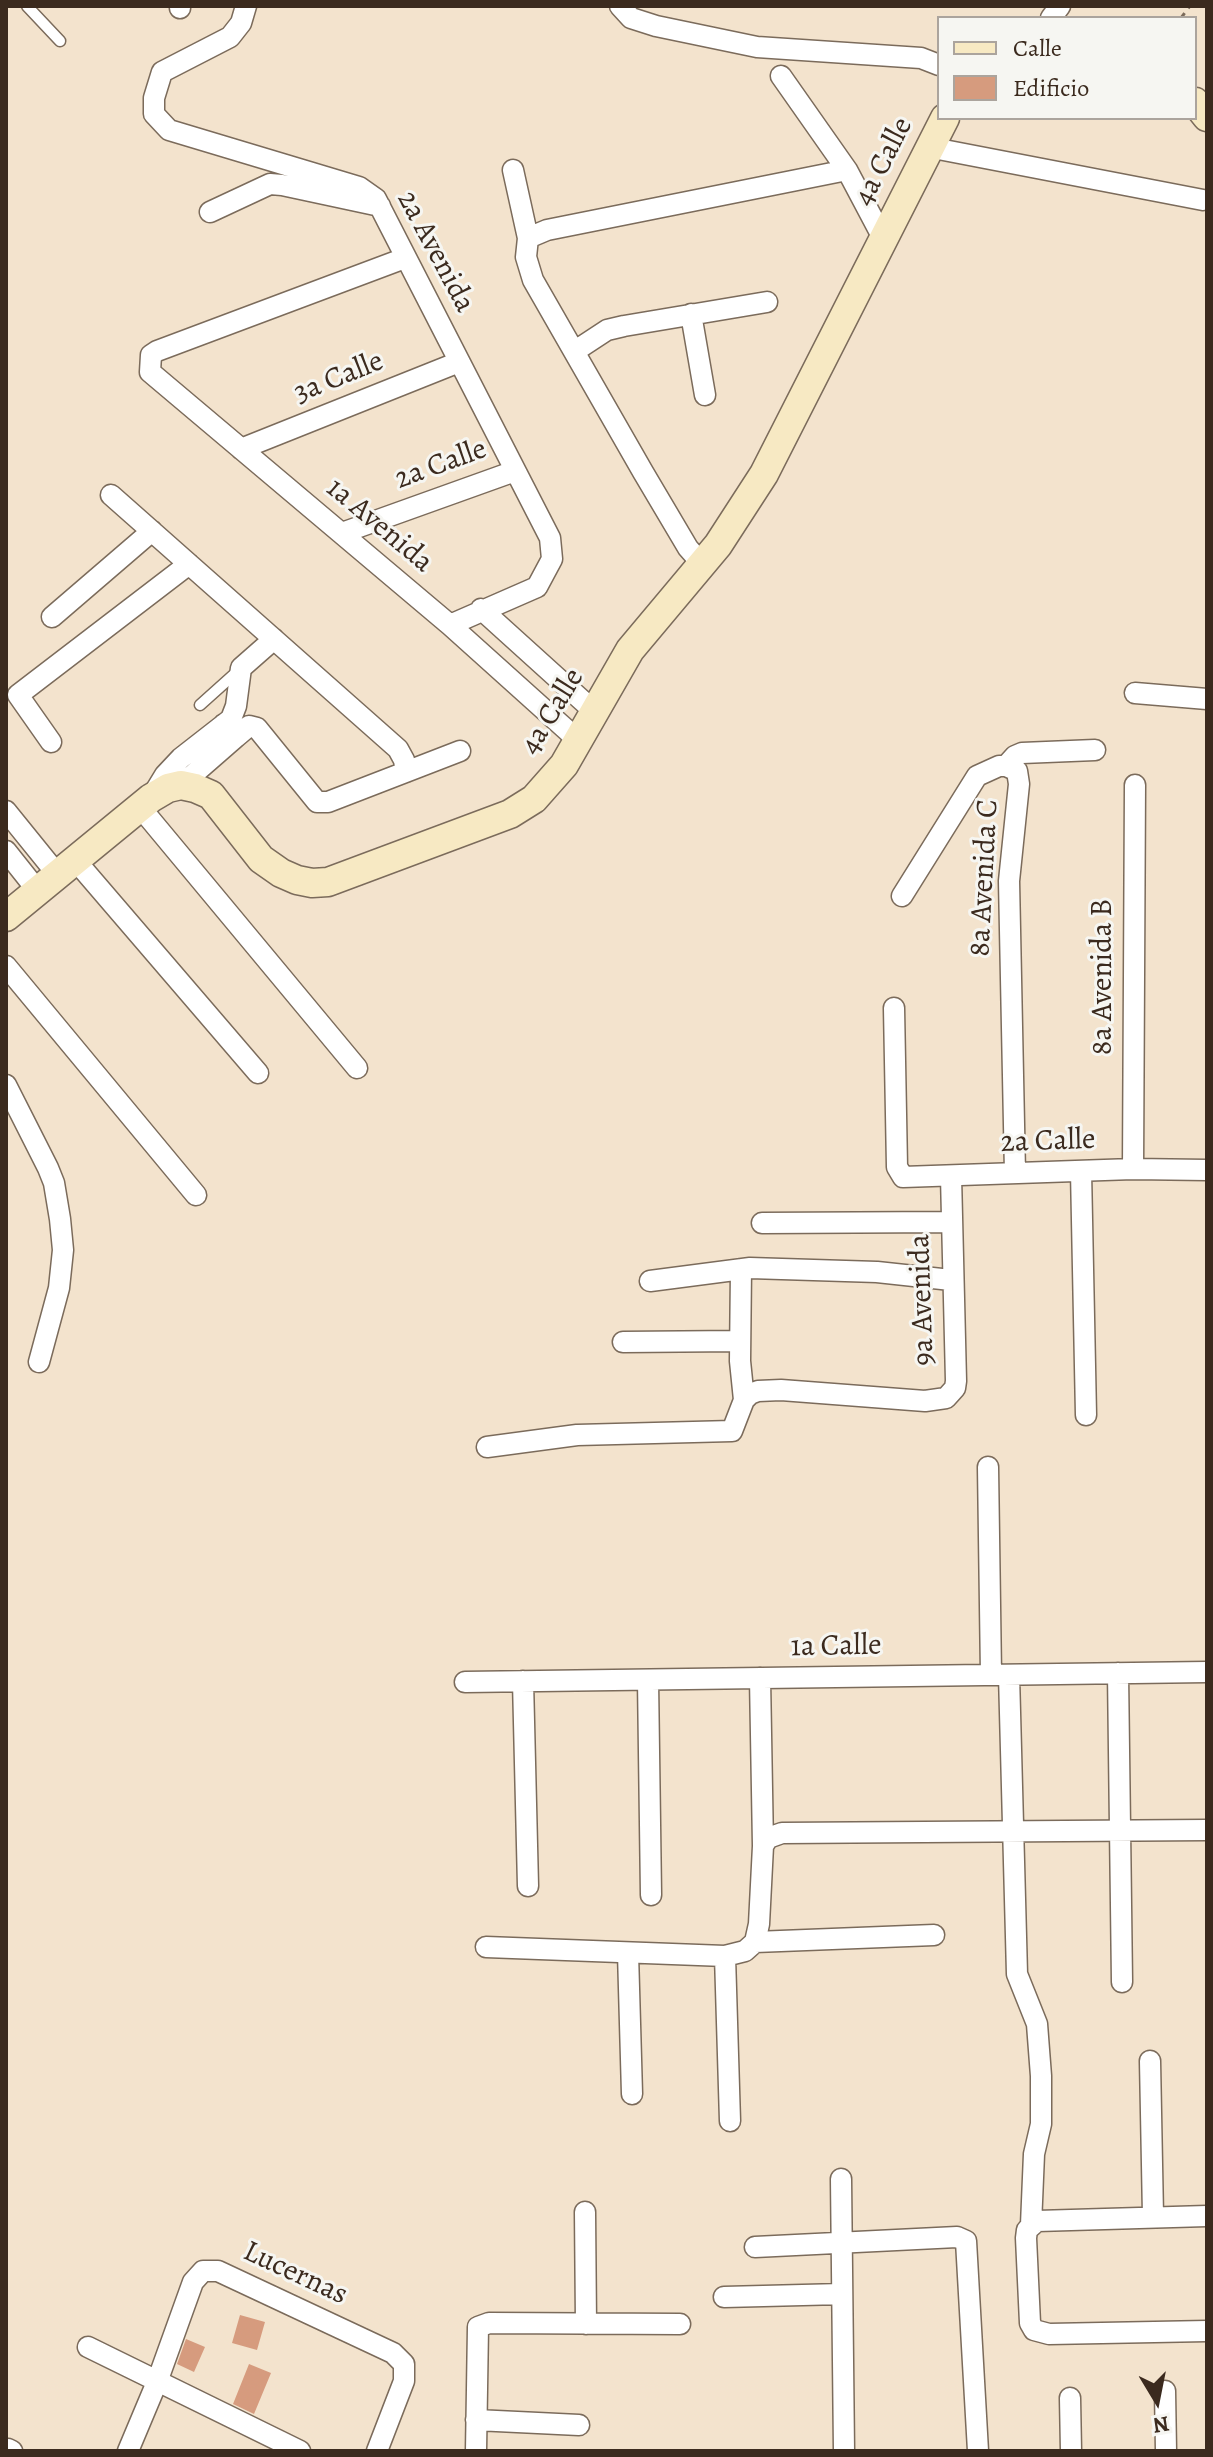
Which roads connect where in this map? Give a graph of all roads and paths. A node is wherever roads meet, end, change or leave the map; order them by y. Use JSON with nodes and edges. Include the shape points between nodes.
{"nodes":[{"id":1,"x":27,"y":6,"type":"edge"},
{"id":2,"x":246,"y":6,"type":"edge"},
{"id":3,"x":620,"y":6,"type":"edge"},
{"id":4,"x":60,"y":41,"type":"dead end"},
{"id":5,"x":937,"y":64,"type":"edge"},
{"id":6,"x":781,"y":76,"type":"dead end"},
{"id":7,"x":944,"y":120,"type":"edge"},
{"id":8,"x":928,"y":147,"type":"junction"},
{"id":9,"x":513,"y":170,"type":"dead end"},
{"id":10,"x":847,"y":170,"type":"junction"},
{"id":11,"x":1203,"y":200,"type":"dead end"},
{"id":12,"x":380,"y":206,"type":"junction"},
{"id":13,"x":210,"y":212,"type":"dead end"},
{"id":14,"x":528,"y":238,"type":"junction"},
{"id":15,"x":883,"y":238,"type":"junction"},
{"id":16,"x":405,"y":258,"type":"junction"},
{"id":17,"x":767,"y":302,"type":"dead end"},
{"id":18,"x":691,"y":314,"type":"junction"},
{"id":19,"x":575,"y":351,"type":"junction"},
{"id":20,"x":459,"y":362,"type":"junction"},
{"id":21,"x":705,"y":395,"type":"dead end"},
{"id":22,"x":241,"y":449,"type":"junction"},
{"id":23,"x":515,"y":471,"type":"junction"},
{"id":24,"x":111,"y":495,"type":"dead end"},
{"id":25,"x":152,"y":531,"type":"junction"},
{"id":26,"x":342,"y":533,"type":"junction"},
{"id":27,"x":189,"y":564,"type":"junction"},
{"id":28,"x":703,"y":565,"type":"junction"},
{"id":29,"x":481,"y":609,"type":"junction"},
{"id":30,"x":52,"y":617,"type":"dead end"},
{"id":31,"x":450,"y":625,"type":"junction"},
{"id":32,"x":274,"y":639,"type":"junction"},
{"id":33,"x":241,"y":668,"type":"junction"},
{"id":34,"x":12,"y":688,"type":"edge"},
{"id":35,"x":1135,"y":693,"type":"dead end"},
{"id":36,"x":1207,"y":699,"type":"edge"},
{"id":37,"x":200,"y":705,"type":"dead end"},
{"id":38,"x":596,"y":713,"type":"junction"},
{"id":39,"x":230,"y":731,"type":"junction"},
{"id":40,"x":579,"y":741,"type":"junction"},
{"id":41,"x":51,"y":742,"type":"dead end"},
{"id":42,"x":1095,"y":750,"type":"dead end"},
{"id":43,"x":460,"y":751,"type":"dead end"},
{"id":44,"x":1006,"y":766,"type":"junction"},
{"id":45,"x":406,"y":772,"type":"junction"},
{"id":46,"x":181,"y":785,"type":"junction"},
{"id":47,"x":1135,"y":785,"type":"dead end"},
{"id":48,"x":145,"y":803,"type":"junction"},
{"id":49,"x":6,"y":811,"type":"edge"},
{"id":50,"x":31,"y":841,"type":"junction"},
{"id":51,"x":9,"y":855,"type":"edge"},
{"id":52,"x":57,"y":875,"type":"junction"},
{"id":53,"x":902,"y":896,"type":"dead end"},
{"id":54,"x":6,"y":917,"type":"edge"},
{"id":55,"x":6,"y":966,"type":"edge"},
{"id":56,"x":894,"y":1008,"type":"dead end"},
{"id":57,"x":357,"y":1068,"type":"dead end"},
{"id":58,"x":258,"y":1073,"type":"dead end"},
{"id":59,"x":6,"y":1085,"type":"edge"},
{"id":60,"x":1133,"y":1169,"type":"junction"},
{"id":61,"x":1207,"y":1170,"type":"edge"},
{"id":62,"x":1081,"y":1171,"type":"junction"},
{"id":63,"x":1015,"y":1173,"type":"junction"},
{"id":64,"x":951,"y":1176,"type":"junction"},
{"id":65,"x":196,"y":1195,"type":"dead end"},
{"id":66,"x":951,"y":1222,"type":"junction"},
{"id":67,"x":762,"y":1223,"type":"dead end"},
{"id":68,"x":741,"y":1269,"type":"junction"},
{"id":69,"x":951,"y":1280,"type":"junction"},
{"id":70,"x":650,"y":1281,"type":"dead end"},
{"id":71,"x":740,"y":1341,"type":"junction"},
{"id":72,"x":623,"y":1342,"type":"dead end"},
{"id":73,"x":39,"y":1362,"type":"dead end"},
{"id":74,"x":744,"y":1400,"type":"junction"},
{"id":75,"x":1086,"y":1415,"type":"dead end"},
{"id":76,"x":487,"y":1447,"type":"dead end"},
{"id":77,"x":988,"y":1467,"type":"dead end"},
{"id":78,"x":1207,"y":1672,"type":"edge"},
{"id":79,"x":1118,"y":1673,"type":"junction"},
{"id":80,"x":1000,"y":1675,"type":"junction"},
{"id":81,"x":760,"y":1678,"type":"junction"},
{"id":82,"x":648,"y":1680,"type":"junction"},
{"id":83,"x":523,"y":1681,"type":"junction"},
{"id":84,"x":465,"y":1682,"type":"dead end"},
{"id":85,"x":1013,"y":1830,"type":"junction"},
{"id":86,"x":1120,"y":1830,"type":"junction"},
{"id":87,"x":1207,"y":1830,"type":"edge"},
{"id":88,"x":763,"y":1846,"type":"junction"},
{"id":89,"x":528,"y":1886,"type":"dead end"},
{"id":90,"x":651,"y":1895,"type":"dead end"},
{"id":91,"x":934,"y":1935,"type":"dead end"},
{"id":92,"x":755,"y":1942,"type":"junction"},
{"id":93,"x":486,"y":1947,"type":"dead end"},
{"id":94,"x":628,"y":1953,"type":"junction"},
{"id":95,"x":725,"y":1956,"type":"junction"},
{"id":96,"x":1122,"y":1982,"type":"dead end"},
{"id":97,"x":1150,"y":2061,"type":"dead end"},
{"id":98,"x":632,"y":2094,"type":"dead end"},
{"id":99,"x":730,"y":2121,"type":"dead end"},
{"id":100,"x":841,"y":2179,"type":"dead end"},
{"id":101,"x":585,"y":2212,"type":"dead end"},
{"id":102,"x":1153,"y":2216,"type":"junction"},
{"id":103,"x":1207,"y":2216,"type":"edge"},
{"id":104,"x":1031,"y":2225,"type":"junction"},
{"id":105,"x":841,"y":2243,"type":"junction"},
{"id":106,"x":755,"y":2247,"type":"dead end"},
{"id":107,"x":842,"y":2294,"type":"junction"},
{"id":108,"x":724,"y":2297,"type":"dead end"},
{"id":109,"x":586,"y":2324,"type":"junction"},
{"id":110,"x":680,"y":2324,"type":"dead end"},
{"id":111,"x":1207,"y":2331,"type":"edge"},
{"id":112,"x":88,"y":2347,"type":"dead end"},
{"id":113,"x":157,"y":2382,"type":"junction"},
{"id":114,"x":1165,"y":2391,"type":"dead end"},
{"id":115,"x":1070,"y":2398,"type":"dead end"},
{"id":116,"x":476,"y":2420,"type":"junction"},
{"id":117,"x":579,"y":2425,"type":"dead end"},
{"id":118,"x":128,"y":2451,"type":"edge"},
{"id":119,"x":300,"y":2451,"type":"edge"},
{"id":120,"x":377,"y":2451,"type":"edge"},
{"id":121,"x":476,"y":2451,"type":"edge"},
{"id":122,"x":844,"y":2451,"type":"edge"},
{"id":123,"x":978,"y":2451,"type":"edge"},
{"id":124,"x":1071,"y":2451,"type":"edge"},
{"id":125,"x":1166,"y":2451,"type":"edge"}],
"edges":[{"from":1,"to":4,"type":"lane"},
{"from":2,"to":12,"type":"street","name":"2a Avenida","via":[[230,37],[162,72],[154,114],[169,130],[359,187]]},
{"from":3,"to":5,"type":"street","via":[[631,18],[656,26],[757,47],[921,58]]},
{"from":6,"to":10,"type":"street"},
{"from":7,"to":8,"type":"street","name":"4a Calle"},
{"from":8,"to":11,"type":"street"},
{"from":8,"to":15,"type":"street","name":"4a Calle"},
{"from":9,"to":14,"type":"street"},
{"from":10,"to":14,"type":"street"},
{"from":10,"to":15,"type":"street"},
{"from":12,"to":13,"type":"street","via":[[270,184]]},
{"from":12,"to":16,"type":"street","name":"2a Avenida"},
{"from":14,"to":19,"type":"street","via":[[526,257],[533,280]]},
{"from":15,"to":28,"type":"street","name":"4a Calle","via":[[781,444]]},
{"from":16,"to":20,"type":"street","name":"2a Avenida"},
{"from":16,"to":22,"type":"street","name":"1a Avenida","via":[[151,355],[150,372]]},
{"from":17,"to":18,"type":"street"},
{"from":18,"to":19,"type":"street","via":[[607,330]]},
{"from":18,"to":21,"type":"street"},
{"from":19,"to":28,"type":"street","via":[[688,548]]},
{"from":20,"to":22,"type":"street","name":"3a Calle"},
{"from":20,"to":23,"type":"street","name":"2a Avenida"},
{"from":22,"to":26,"type":"street","name":"1a Avenida"},
{"from":23,"to":26,"type":"street","name":"2a Calle"},
{"from":23,"to":29,"type":"street","name":"2a Avenida","via":[[550,538],[552,559],[537,587]]},
{"from":24,"to":25,"type":"street"},
{"from":25,"to":27,"type":"street"},
{"from":25,"to":30,"type":"street"},
{"from":26,"to":31,"type":"street","name":"1a Avenida"},
{"from":27,"to":32,"type":"street"},
{"from":27,"to":34,"type":"street"},
{"from":28,"to":38,"type":"street","name":"4a Calle","via":[[630,650]]},
{"from":29,"to":31,"type":"street"},
{"from":29,"to":38,"type":"street"},
{"from":31,"to":40,"type":"street","name":"1a Avenida"},
{"from":32,"to":33,"type":"street"},
{"from":32,"to":45,"type":"street","via":[[398,749]]},
{"from":33,"to":37,"type":"lane"},
{"from":33,"to":39,"type":"street"},
{"from":34,"to":41,"type":"street"},
{"from":35,"to":36,"type":"street"},
{"from":38,"to":40,"type":"street","name":"4a Calle"},
{"from":39,"to":45,"type":"street","via":[[257,728],[317,802]]},
{"from":39,"to":46,"type":"street"},
{"from":39,"to":48,"type":"street","via":[[181,758]]},
{"from":40,"to":46,"type":"street","name":"4a Calle","via":[[534,799],[510,814],[328,882],[281,873],[261,859],[211,795]]},
{"from":42,"to":44,"type":"street","via":[[1022,753]]},
{"from":43,"to":45,"type":"street"},
{"from":44,"to":53,"type":"street","name":"8a Avenida C","via":[[977,776]]},
{"from":44,"to":63,"type":"street","name":"8a Avenida C","via":[[1019,775],[1009,881]]},
{"from":46,"to":48,"type":"street"},
{"from":47,"to":60,"type":"street","name":"8a Avenida B"},
{"from":48,"to":52,"type":"street"},
{"from":48,"to":57,"type":"street"},
{"from":49,"to":50,"type":"street"},
{"from":50,"to":51,"type":"street"},
{"from":50,"to":52,"type":"street"},
{"from":51,"to":52,"type":"street"},
{"from":52,"to":54,"type":"street"},
{"from":52,"to":58,"type":"street"},
{"from":55,"to":65,"type":"street"},
{"from":56,"to":64,"type":"street","name":"2a Calle","via":[[897,1167],[903,1177]]},
{"from":59,"to":73,"type":"street","via":[[48,1168],[60,1219],[59,1288]]},
{"from":60,"to":61,"type":"street","name":"2a Calle"},
{"from":60,"to":62,"type":"street","name":"2a Calle"},
{"from":62,"to":63,"type":"street","name":"2a Calle"},
{"from":62,"to":75,"type":"street"},
{"from":63,"to":64,"type":"street","name":"2a Calle"},
{"from":64,"to":66,"type":"street","name":"9a Avenida"},
{"from":66,"to":67,"type":"street"},
{"from":66,"to":69,"type":"street","name":"9a Avenida"},
{"from":68,"to":69,"type":"street","via":[[817,1268]]},
{"from":68,"to":70,"type":"street"},
{"from":68,"to":71,"type":"street"},
{"from":69,"to":74,"type":"street","name":"9a Avenida","via":[[955,1388],[946,1398],[925,1401],[781,1390],[758,1391]]},
{"from":71,"to":72,"type":"street"},
{"from":71,"to":74,"type":"street"},
{"from":74,"to":76,"type":"street","via":[[732,1431],[577,1435]]},
{"from":77,"to":80,"type":"street"},
{"from":78,"to":79,"type":"street","name":"1a Calle"},
{"from":79,"to":80,"type":"street","name":"1a Calle"},
{"from":79,"to":86,"type":"street"},
{"from":80,"to":81,"type":"street","name":"1a Calle"},
{"from":80,"to":85,"type":"street"},
{"from":81,"to":82,"type":"street","name":"1a Calle"},
{"from":81,"to":88,"type":"street"},
{"from":82,"to":83,"type":"street","name":"1a Calle"},
{"from":82,"to":90,"type":"street"},
{"from":83,"to":84,"type":"street","name":"1a Calle"},
{"from":83,"to":89,"type":"street"},
{"from":85,"to":86,"type":"street"},
{"from":85,"to":88,"type":"street","via":[[801,1831],[768,1838]]},
{"from":85,"to":104,"type":"street","via":[[1017,1974],[1037,2024],[1041,2076]]},
{"from":86,"to":87,"type":"street"},
{"from":86,"to":96,"type":"street"},
{"from":88,"to":92,"type":"street"},
{"from":91,"to":92,"type":"street"},
{"from":92,"to":95,"type":"street"},
{"from":93,"to":94,"type":"street"},
{"from":94,"to":95,"type":"street"},
{"from":94,"to":98,"type":"street"},
{"from":95,"to":99,"type":"street"},
{"from":97,"to":102,"type":"street"},
{"from":100,"to":105,"type":"street"},
{"from":101,"to":109,"type":"street"},
{"from":102,"to":103,"type":"street"},
{"from":102,"to":104,"type":"street"},
{"from":104,"to":111,"type":"street","via":[[1026,2238],[1034,2330]]},
{"from":105,"to":106,"type":"street"},
{"from":105,"to":107,"type":"street"},
{"from":105,"to":123,"type":"street","via":[[957,2237],[966,2241]]},
{"from":107,"to":108,"type":"street"},
{"from":107,"to":122,"type":"street"},
{"from":109,"to":110,"type":"street"},
{"from":109,"to":116,"type":"street","via":[[478,2327]]},
{"from":112,"to":113,"type":"street"},
{"from":113,"to":118,"type":"street","name":"Lucernas"},
{"from":113,"to":119,"type":"street"},
{"from":113,"to":120,"type":"street","name":"Lucernas","via":[[193,2282],[203,2271],[218,2271],[393,2353],[404,2364],[404,2381]]},
{"from":114,"to":125,"type":"street"},
{"from":115,"to":124,"type":"street"},
{"from":116,"to":117,"type":"street"},
{"from":116,"to":121,"type":"street"}]}
